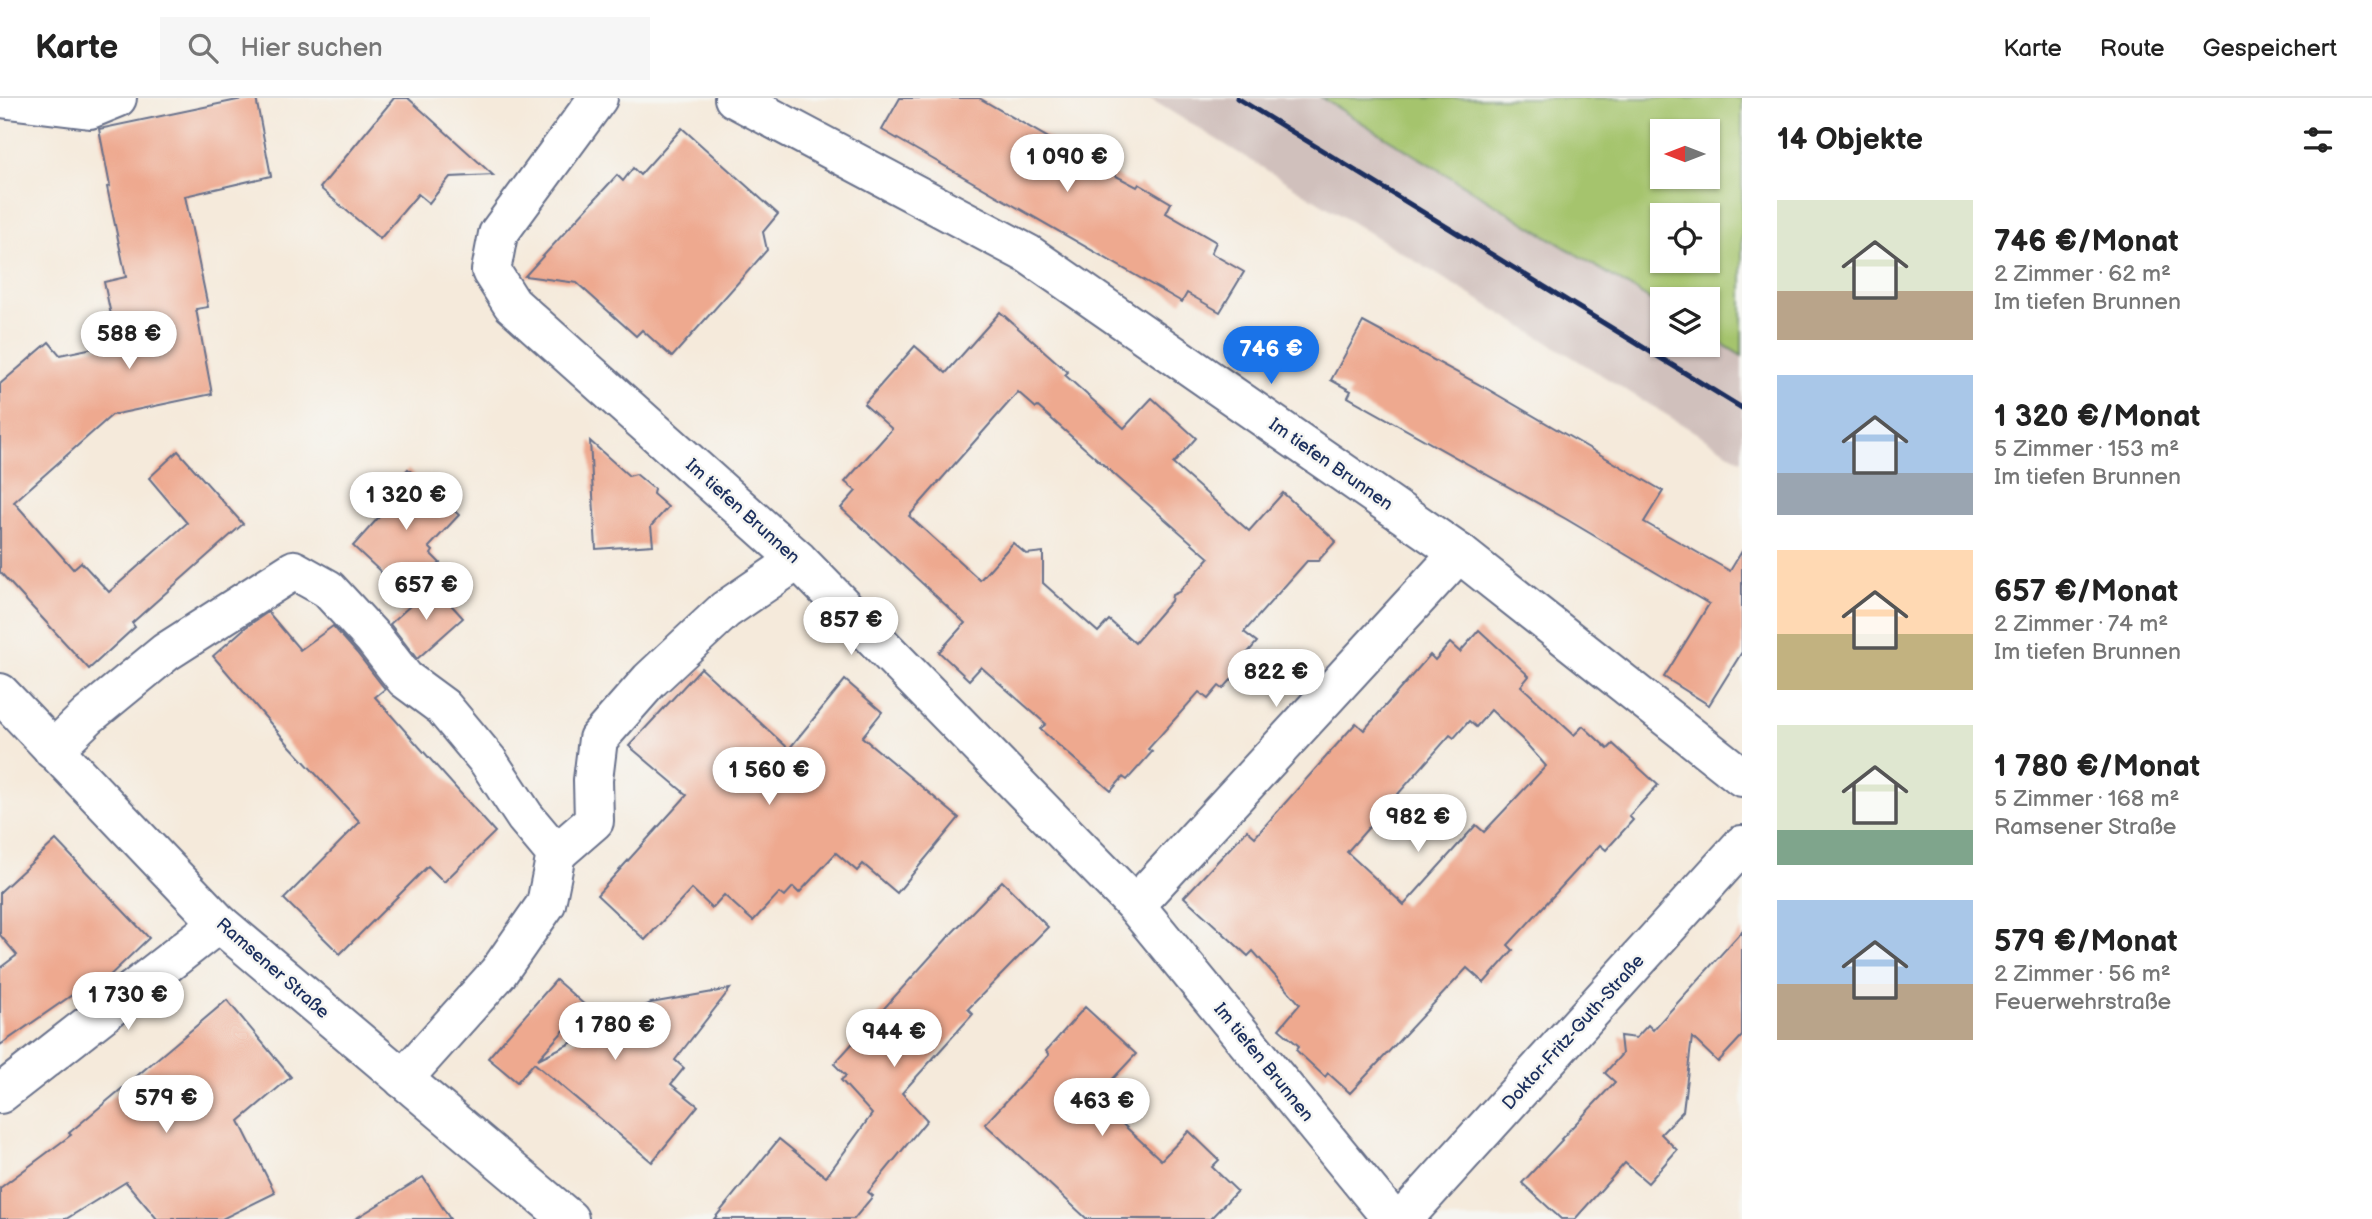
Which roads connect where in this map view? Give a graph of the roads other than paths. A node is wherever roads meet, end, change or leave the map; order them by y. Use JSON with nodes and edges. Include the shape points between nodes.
{"nodes":[{"id":1,"x":0,"y":98,"type":"edge"},
{"id":2,"x":117,"y":98,"type":"edge"},
{"id":3,"x":598,"y":98,"type":"edge"},
{"id":4,"x":734,"y":98,"type":"edge"},
{"id":5,"x":1459,"y":553,"type":"junction"},
{"id":6,"x":798,"y":560,"type":"junction"},
{"id":7,"x":0,"y":693,"type":"edge"},
{"id":8,"x":53,"y":750,"type":"junction"},
{"id":9,"x":1742,"y":777,"type":"edge"},
{"id":10,"x":1742,"y":845,"type":"edge"},
{"id":11,"x":556,"y":854,"type":"junction"},
{"id":12,"x":1136,"y":905,"type":"junction"},
{"id":13,"x":219,"y":923,"type":"junction"},
{"id":14,"x":403,"y":1079,"type":"junction"},
{"id":15,"x":0,"y":1094,"type":"edge"},
{"id":16,"x":569,"y":1219,"type":"edge"},
{"id":17,"x":1392,"y":1219,"type":"edge"},
{"id":18,"x":1404,"y":1219,"type":"edge"}],
"edges":[{"from":1,"to":2,"type":"street","via":[[90,109]]},
{"from":3,"to":6,"type":"street","name":"Im tiefen Brunnen","via":[[498,234],[491,271],[512,304]]},
{"from":4,"to":5,"type":"street","name":"Im tiefen Brunnen","via":[[1028,254]]},
{"from":5,"to":9,"type":"street","name":"Im tiefen Brunnen"},
{"from":5,"to":12,"type":"street"},
{"from":6,"to":11,"type":"street","via":[[725,610],[650,680],[598,738],[594,821]]},
{"from":6,"to":12,"type":"street","name":"Im tiefen Brunnen"},
{"from":7,"to":8,"type":"street","name":"Ramsener Straße"},
{"from":8,"to":11,"type":"street","via":[[166,652],[294,570],[328,589],[405,679],[443,707]]},
{"from":8,"to":13,"type":"street","name":"Ramsener Straße"},
{"from":10,"to":18,"type":"street","name":"Doktor-Fritz-Guth-Straße"},
{"from":11,"to":14,"type":"street","via":[[546,904],[498,973]]},
{"from":12,"to":17,"type":"street","name":"Im tiefen Brunnen"},
{"from":13,"to":14,"type":"street","name":"Ramsener Straße"},
{"from":13,"to":15,"type":"street"},
{"from":14,"to":16,"type":"street","name":"Ramsener Straße"}]}
